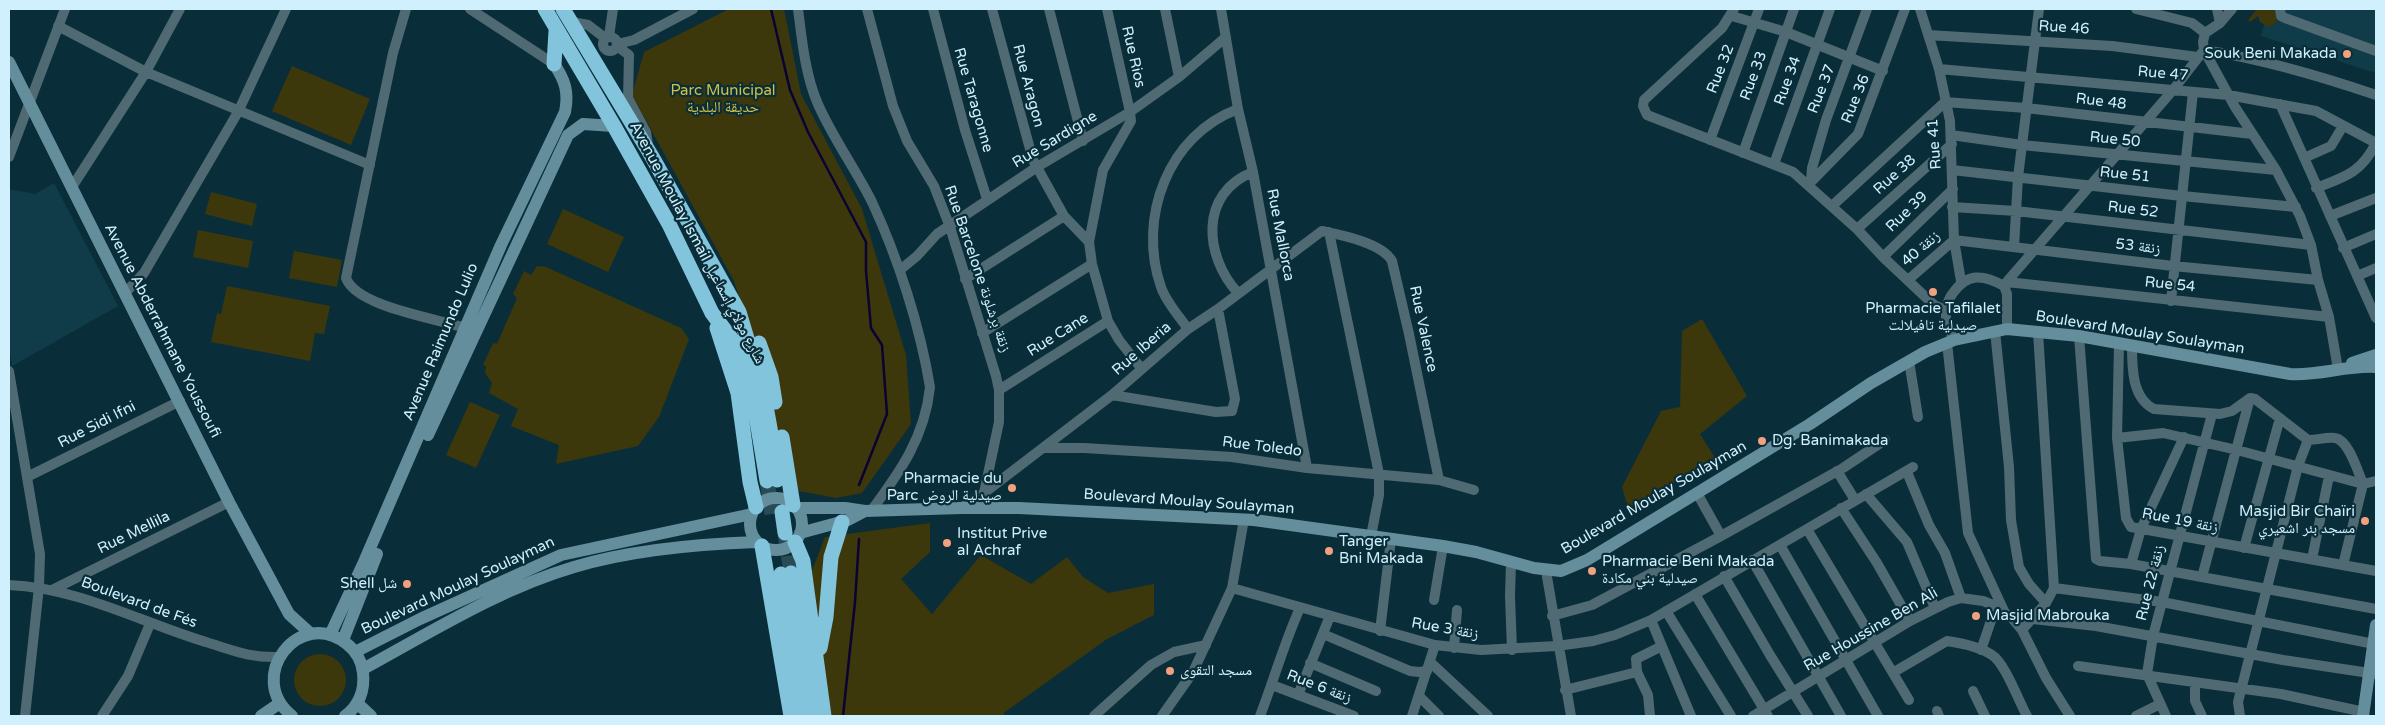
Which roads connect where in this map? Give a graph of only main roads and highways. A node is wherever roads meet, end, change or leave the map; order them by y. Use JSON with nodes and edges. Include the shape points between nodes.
{"nodes":[{"id":1,"x":545,"y":9,"type":"edge"},
{"id":2,"x":563,"y":9,"type":"edge"},
{"id":3,"x":556,"y":32,"type":"junction"},
{"id":4,"x":9,"y":62,"type":"edge"},
{"id":5,"x":554,"y":64,"type":"joint"},
{"id":6,"x":614,"y":126,"type":"junction"},
{"id":7,"x":739,"y":312,"type":"junction"},
{"id":8,"x":712,"y":313,"type":"junction"},
{"id":9,"x":470,"y":329,"type":"junction"},
{"id":10,"x":2376,"y":355,"type":"edge"},
{"id":11,"x":2376,"y":367,"type":"edge"},
{"id":12,"x":2338,"y":368,"type":"junction"},
{"id":13,"x":786,"y":510,"type":"junction"},
{"id":14,"x":754,"y":511,"type":"junction"},
{"id":15,"x":868,"y":511,"type":"junction"},
{"id":16,"x":842,"y":522,"type":"junction"},
{"id":17,"x":789,"y":536,"type":"junction"},
{"id":18,"x":760,"y":544,"type":"junction"},
{"id":19,"x":289,"y":614,"type":"junction"},
{"id":20,"x":2376,"y":626,"type":"edge"},
{"id":21,"x":311,"y":634,"type":"junction"},
{"id":22,"x":330,"y":635,"type":"junction"},
{"id":23,"x":343,"y":640,"type":"junction"},
{"id":24,"x":291,"y":643,"type":"junction"},
{"id":25,"x":355,"y":652,"type":"junction"},
{"id":26,"x":818,"y":660,"type":"junction"},
{"id":27,"x":363,"y":669,"type":"junction"},
{"id":28,"x":2373,"y":673,"type":"edge"},
{"id":29,"x":280,"y":703,"type":"junction"},
{"id":30,"x":357,"y":703,"type":"junction"},
{"id":31,"x":2364,"y":714,"type":"edge"},
{"id":32,"x":261,"y":716,"type":"edge"},
{"id":33,"x":291,"y":716,"type":"edge"},
{"id":34,"x":347,"y":716,"type":"edge"},
{"id":35,"x":371,"y":716,"type":"edge"},
{"id":36,"x":791,"y":716,"type":"edge"},
{"id":37,"x":800,"y":716,"type":"edge"},
{"id":38,"x":814,"y":716,"type":"edge"},
{"id":39,"x":824,"y":716,"type":"edge"}],
"edges":[{"from":1,"to":3,"type":"highway","name":"Avenue Moulay Ismail شارع مولاي إسماعيل"},
{"from":2,"to":7,"type":"highway","name":"Avenue Moulay Ismail شارع مولاي إسماعيل"},
{"from":3,"to":5,"type":"highway"},
{"from":3,"to":6,"type":"highway","name":"Avenue Moulay Ismail شارع مولاي إسماعيل"},
{"from":4,"to":19,"type":"main road","name":"Avenue Abderrahmane Youssoufi","via":[[229,502]]},
{"from":5,"to":9,"type":"main road","name":"Avenue Raimundo Lulio","via":[[566,87],[565,112],[501,245]]},
{"from":6,"to":8,"type":"highway","name":"Avenue Moulay Ismail شارع مولاي إسماعيل","via":[[669,224]]},
{"from":6,"to":9,"type":"main road","name":"Avenue Raimundo Lulio","via":[[583,124],[568,135]]},
{"from":7,"to":8,"type":"highway","name":"Avenue Moulay Ismail شارع مولاي إسماعيل","via":[[766,402],[772,480],[747,373],[731,338]]},
{"from":7,"to":13,"type":"highway","via":[[756,335],[771,377]]},
{"from":8,"to":14,"type":"highway","via":[[738,393]]},
{"from":9,"to":22,"type":"main road","name":"Avenue Raimundo Lulio"},
{"from":9,"to":23,"type":"main road","name":"Avenue Raimundo Lulio"},
{"from":10,"to":12,"type":"main road","name":"Boulevard Moulay Soulayman"},
{"from":11,"to":12,"type":"main road","name":"Boulevard Moulay Soulayman"},
{"from":12,"to":15,"type":"main road","name":"Boulevard Moulay Soulayman","via":[[2305,375],[2290,374],[2079,336],[2038,332],[2001,330],[1950,342],[1871,383],[1810,424],[1587,560],[1561,571],[1546,571],[1443,546],[1244,519],[962,508]]},
{"from":13,"to":14,"type":"main road","name":"Boulevard Moulay Soulayman","via":[[787,501],[774,498]]},
{"from":13,"to":15,"type":"main road","name":"Boulevard Moulay Soulayman","via":[[838,508]]},
{"from":13,"to":17,"type":"highway"},
{"from":14,"to":18,"type":"main road","via":[[750,524],[752,534]]},
{"from":14,"to":25,"type":"main road","name":"Boulevard Moulay Soulayman","via":[[561,555]]},
{"from":15,"to":16,"type":"main road","name":"Boulevard Moulay Soulayman"},
{"from":16,"to":17,"type":"main road","name":"Boulevard Moulay Soulayman"},
{"from":16,"to":26,"type":"highway","via":[[831,557],[826,617]]},
{"from":17,"to":18,"type":"main road","name":"Boulevard Moulay Soulayman","via":[[783,549]]},
{"from":17,"to":26,"type":"highway","via":[[803,561]]},
{"from":18,"to":27,"type":"main road","name":"Boulevard Moulay Soulayman","via":[[685,546],[574,567],[480,606]]},
{"from":18,"to":36,"type":"highway","via":[[770,585]]},
{"from":19,"to":21,"type":"main road","name":"Avenue Abderrahmane Youssoufi"},
{"from":19,"to":24,"type":"main road","name":"Avenue Abderrahmane Youssoufi"},
{"from":20,"to":28,"type":"main road"},
{"from":21,"to":22,"type":"main road"},
{"from":21,"to":24,"type":"main road"},
{"from":22,"to":23,"type":"main road"},
{"from":23,"to":25,"type":"main road"},
{"from":24,"to":29,"type":"main road","via":[[279,657],[274,671],[273,682]]},
{"from":25,"to":27,"type":"main road"},
{"from":26,"to":39,"type":"highway"},
{"from":27,"to":30,"type":"main road","via":[[364,681]]},
{"from":28,"to":31,"type":"main road"},
{"from":29,"to":32,"type":"main road"},
{"from":29,"to":33,"type":"main road"},
{"from":30,"to":34,"type":"main road"},
{"from":30,"to":35,"type":"main road"},
{"from":37,"to":38,"type":"highway","via":[[786,574]]}]}
